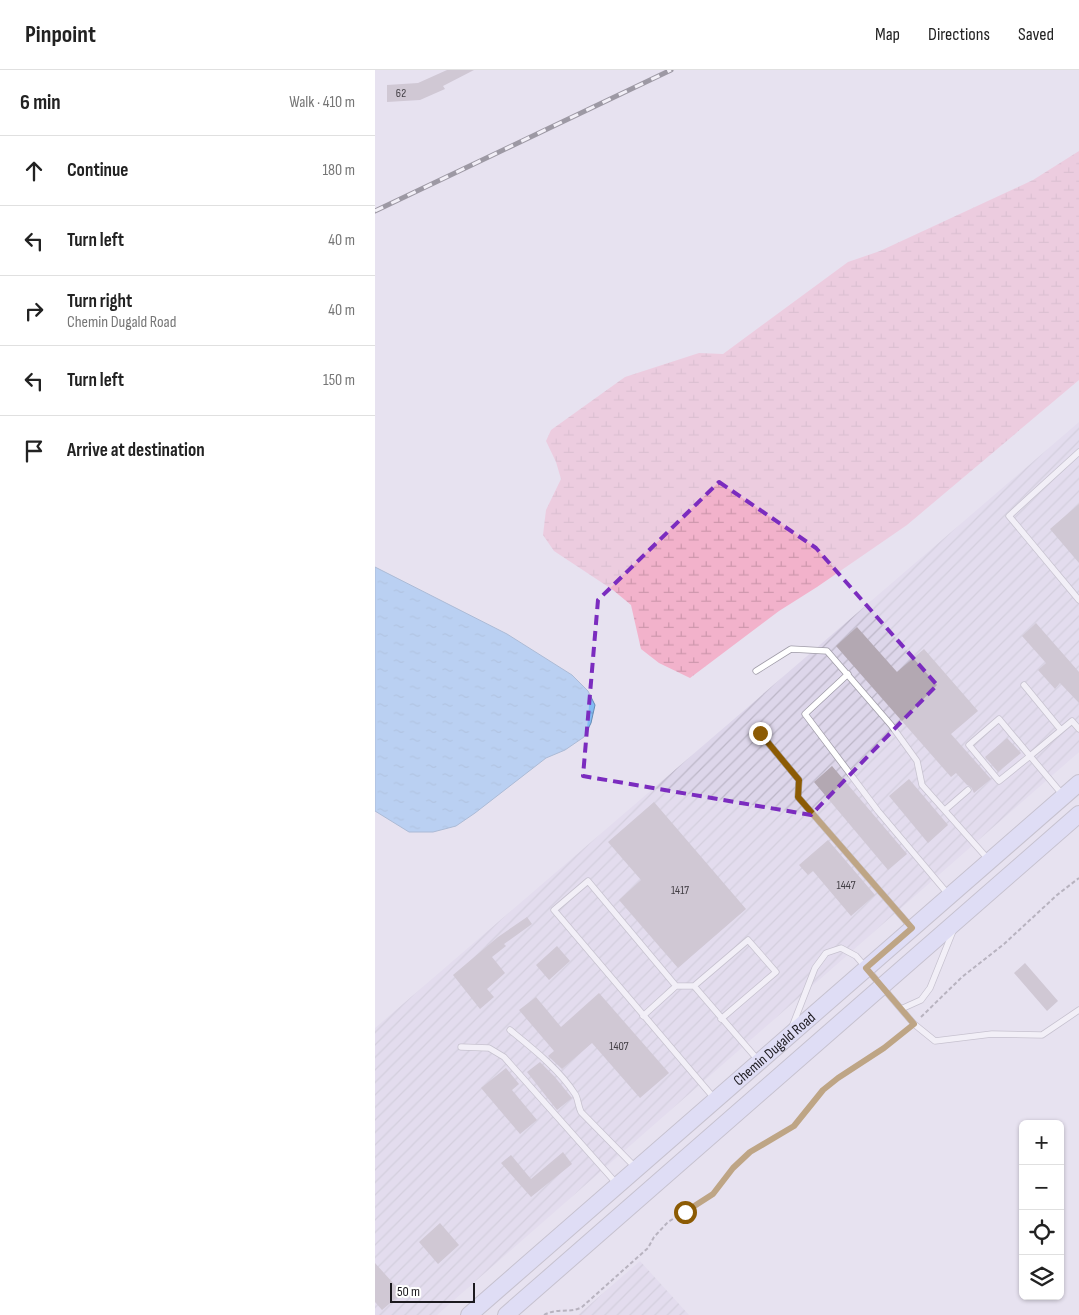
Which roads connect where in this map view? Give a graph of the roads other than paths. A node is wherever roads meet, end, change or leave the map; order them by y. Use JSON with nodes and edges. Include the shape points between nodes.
{"nodes":[{"id":1,"x":1079,"y":452,"type":"edge"},
{"id":2,"x":1079,"y":600,"type":"edge"},
{"id":3,"x":756,"y":670,"type":"dead end"},
{"id":4,"x":848,"y":674,"type":"junction"},
{"id":5,"x":1024,"y":685,"type":"dead end"},
{"id":6,"x":1079,"y":729,"type":"edge"},
{"id":7,"x":1061,"y":730,"type":"junction"},
{"id":8,"x":760,"y":733,"type":"dead end"},
{"id":9,"x":1030,"y":756,"type":"junction"},
{"id":10,"x":1079,"y":783,"type":"edge"},
{"id":11,"x":968,"y":790,"type":"dead end"},
{"id":12,"x":1064,"y":796,"type":"junction"},
{"id":13,"x":945,"y":810,"type":"junction"},
{"id":14,"x":1079,"y":814,"type":"edge"},
{"id":15,"x":989,"y":860,"type":"junction"},
{"id":16,"x":949,"y":895,"type":"junction"},
{"id":17,"x":956,"y":922,"type":"junction"},
{"id":18,"x":912,"y":928,"type":"junction"},
{"id":19,"x":866,"y":968,"type":"junction"},
{"id":20,"x":676,"y":986,"type":"junction"},
{"id":21,"x":694,"y":986,"type":"junction"},
{"id":22,"x":882,"y":988,"type":"junction"},
{"id":23,"x":901,"y":1009,"type":"junction"},
{"id":24,"x":1079,"y":1010,"type":"edge"},
{"id":25,"x":643,"y":1016,"type":"junction"},
{"id":26,"x":721,"y":1019,"type":"junction"},
{"id":27,"x":510,"y":1030,"type":"dead end"},
{"id":28,"x":789,"y":1036,"type":"junction"},
{"id":29,"x":461,"y":1047,"type":"dead end"},
{"id":30,"x":759,"y":1062,"type":"junction"},
{"id":31,"x":715,"y":1100,"type":"junction"},
{"id":32,"x":636,"y":1169,"type":"junction"},
{"id":33,"x":618,"y":1185,"type":"junction"},
{"id":34,"x":469,"y":1315,"type":"edge"},
{"id":35,"x":506,"y":1315,"type":"edge"}],
"edges":[{"from":1,"to":2,"type":"lane","via":[[1009,516]]},
{"from":3,"to":4,"type":"lane","via":[[791,650],[827,650]]},
{"from":4,"to":13,"type":"lane","via":[[907,746],[917,761],[922,785]]},
{"from":4,"to":16,"type":"lane","via":[[805,714],[878,811]]},
{"from":5,"to":7,"type":"lane"},
{"from":6,"to":7,"type":"lane","via":[[1072,721]]},
{"from":7,"to":9,"type":"lane"},
{"from":8,"to":18,"type":"lane","via":[[799,780],[798,797]]},
{"from":9,"to":9,"type":"lane","via":[[999,719],[969,745],[999,781]]},
{"from":9,"to":12,"type":"lane"},
{"from":10,"to":12,"type":"main road","name":"Chemin Dugald Road"},
{"from":11,"to":13,"type":"lane"},
{"from":12,"to":15,"type":"main road","name":"Chemin Dugald Road"},
{"from":13,"to":15,"type":"lane"},
{"from":14,"to":17,"type":"main road","name":"Chemin Dugald Road"},
{"from":15,"to":16,"type":"main road","name":"Chemin Dugald Road"},
{"from":16,"to":18,"type":"main road","name":"Chemin Dugald Road"},
{"from":17,"to":22,"type":"main road","name":"Chemin Dugald Road"},
{"from":17,"to":23,"type":"lane","via":[[930,988],[921,1000]]},
{"from":18,"to":19,"type":"main road","name":"Chemin Dugald Road"},
{"from":19,"to":22,"type":"lane"},
{"from":19,"to":28,"type":"main road","name":"Chemin Dugald Road"},
{"from":19,"to":28,"type":"lane","via":[[856,956],[841,948],[826,953],[815,968]]},
{"from":20,"to":21,"type":"lane"},
{"from":20,"to":25,"type":"lane"},
{"from":20,"to":25,"type":"lane","via":[[588,881],[554,910]]},
{"from":21,"to":26,"type":"lane"},
{"from":21,"to":26,"type":"lane","via":[[748,940],[776,972]]},
{"from":22,"to":23,"type":"lane"},
{"from":22,"to":35,"type":"main road","name":"Chemin Dugald Road"},
{"from":23,"to":24,"type":"lane","via":[[935,1041],[992,1034],[1042,1035]]},
{"from":25,"to":31,"type":"lane"},
{"from":26,"to":30,"type":"lane"},
{"from":27,"to":32,"type":"lane","via":[[545,1059],[577,1095],[581,1112]]},
{"from":28,"to":30,"type":"main road","name":"Chemin Dugald Road"},
{"from":29,"to":33,"type":"lane","via":[[489,1048],[504,1058]]},
{"from":30,"to":31,"type":"main road","name":"Chemin Dugald Road"},
{"from":31,"to":32,"type":"main road","name":"Chemin Dugald Road"},
{"from":32,"to":33,"type":"main road","name":"Chemin Dugald Road"},
{"from":33,"to":34,"type":"main road","name":"Chemin Dugald Road"}]}
